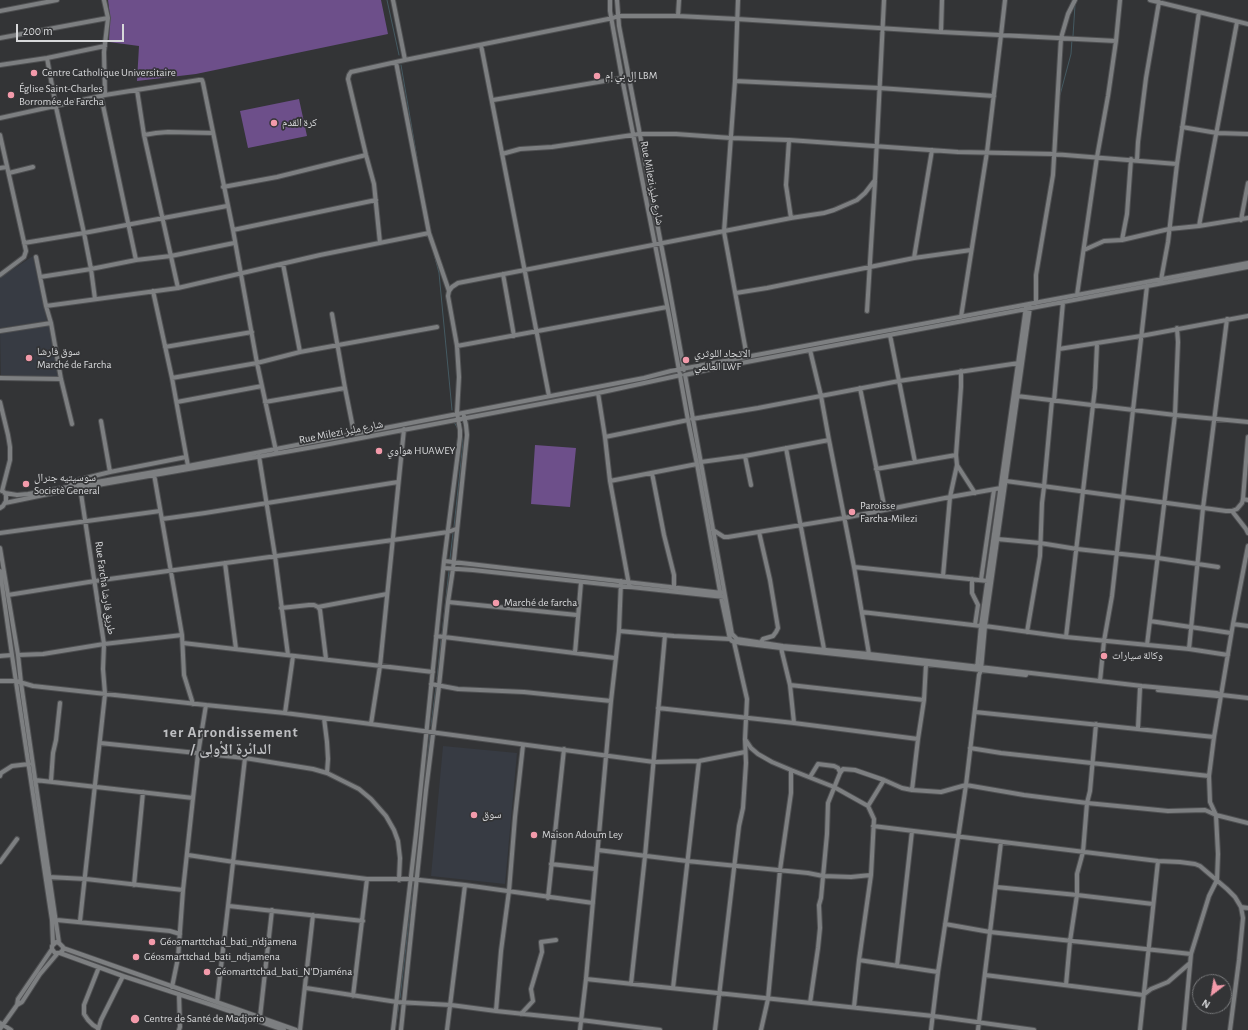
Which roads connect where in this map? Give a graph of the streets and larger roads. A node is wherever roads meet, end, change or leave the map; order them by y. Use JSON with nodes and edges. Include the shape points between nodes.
{"nodes":[{"id":1,"x":57,"y":0,"type":"edge"},
{"id":2,"x":104,"y":0,"type":"edge"},
{"id":3,"x":393,"y":0,"type":"edge"},
{"id":4,"x":610,"y":0,"type":"edge"},
{"id":5,"x":617,"y":0,"type":"edge"},
{"id":6,"x":679,"y":0,"type":"edge"},
{"id":7,"x":738,"y":0,"type":"edge"},
{"id":8,"x":884,"y":0,"type":"edge"},
{"id":9,"x":942,"y":0,"type":"edge"},
{"id":10,"x":1005,"y":0,"type":"edge"},
{"id":11,"x":1075,"y":0,"type":"edge"},
{"id":12,"x":1120,"y":0,"type":"edge"},
{"id":13,"x":1150,"y":0,"type":"edge"},
{"id":14,"x":1159,"y":2,"type":"junction"},
{"id":15,"x":0,"y":11,"type":"edge"},
{"id":16,"x":1199,"y":12,"type":"junction"},
{"id":17,"x":618,"y":16,"type":"junction"},
{"id":18,"x":678,"y":16,"type":"junction"},
{"id":19,"x":108,"y":18,"type":"junction"},
{"id":20,"x":612,"y":18,"type":"junction"},
{"id":21,"x":737,"y":19,"type":"junction"},
{"id":22,"x":1237,"y":22,"type":"junction"},
{"id":23,"x":1248,"y":24,"type":"edge"},
{"id":24,"x":883,"y":28,"type":"junction"},
{"id":25,"x":941,"y":32,"type":"junction"},
{"id":26,"x":1001,"y":35,"type":"junction"},
{"id":27,"x":0,"y":38,"type":"edge"},
{"id":28,"x":1061,"y":38,"type":"junction"},
{"id":29,"x":1116,"y":41,"type":"junction"},
{"id":30,"x":481,"y":45,"type":"junction"},
{"id":31,"x":105,"y":46,"type":"junction"},
{"id":32,"x":47,"y":58,"type":"junction"},
{"id":33,"x":405,"y":60,"type":"junction"},
{"id":34,"x":396,"y":62,"type":"junction"},
{"id":35,"x":0,"y":65,"type":"edge"},
{"id":36,"x":622,"y":78,"type":"junction"},
{"id":37,"x":736,"y":81,"type":"junction"},
{"id":38,"x":879,"y":88,"type":"junction"},
{"id":39,"x":136,"y":90,"type":"junction"},
{"id":40,"x":103,"y":96,"type":"junction"},
{"id":41,"x":994,"y":96,"type":"junction"},
{"id":42,"x":493,"y":100,"type":"junction"},
{"id":43,"x":56,"y":106,"type":"junction"},
{"id":44,"x":0,"y":118,"type":"edge"},
{"id":45,"x":1182,"y":127,"type":"junction"},
{"id":46,"x":213,"y":133,"type":"junction"},
{"id":47,"x":1217,"y":133,"type":"junction"},
{"id":48,"x":634,"y":134,"type":"junction"},
{"id":49,"x":639,"y":134,"type":"junction"},
{"id":50,"x":1248,"y":134,"type":"edge"},
{"id":51,"x":0,"y":135,"type":"edge"},
{"id":52,"x":144,"y":135,"type":"junction"},
{"id":53,"x":731,"y":138,"type":"junction"},
{"id":54,"x":789,"y":140,"type":"junction"},
{"id":55,"x":877,"y":146,"type":"junction"},
{"id":56,"x":932,"y":150,"type":"junction"},
{"id":57,"x":987,"y":152,"type":"junction"},
{"id":58,"x":502,"y":154,"type":"junction"},
{"id":59,"x":1053,"y":154,"type":"junction"},
{"id":60,"x":366,"y":155,"type":"junction"},
{"id":61,"x":1097,"y":157,"type":"junction"},
{"id":62,"x":1131,"y":159,"type":"junction"},
{"id":63,"x":1137,"y":160,"type":"junction"},
{"id":64,"x":1177,"y":164,"type":"junction"},
{"id":65,"x":6,"y":167,"type":"junction"},
{"id":66,"x":33,"y":167,"type":"dead end"},
{"id":67,"x":0,"y":168,"type":"edge"},
{"id":68,"x":9,"y":173,"type":"junction"},
{"id":69,"x":875,"y":180,"type":"junction"},
{"id":70,"x":1248,"y":183,"type":"edge"},
{"id":71,"x":224,"y":187,"type":"junction"},
{"id":72,"x":376,"y":200,"type":"junction"},
{"id":73,"x":227,"y":206,"type":"junction"},
{"id":74,"x":163,"y":218,"type":"junction"},
{"id":75,"x":791,"y":218,"type":"junction"},
{"id":76,"x":1248,"y":218,"type":"edge"},
{"id":77,"x":1241,"y":220,"type":"junction"},
{"id":78,"x":128,"y":225,"type":"junction"},
{"id":79,"x":1199,"y":226,"type":"junction"},
{"id":80,"x":1169,"y":229,"type":"junction"},
{"id":81,"x":232,"y":230,"type":"junction"},
{"id":82,"x":724,"y":232,"type":"junction"},
{"id":83,"x":84,"y":233,"type":"junction"},
{"id":84,"x":429,"y":233,"type":"junction"},
{"id":85,"x":1122,"y":240,"type":"junction"},
{"id":86,"x":24,"y":243,"type":"junction"},
{"id":87,"x":234,"y":243,"type":"junction"},
{"id":88,"x":380,"y":243,"type":"junction"},
{"id":89,"x":661,"y":244,"type":"junction"},
{"id":90,"x":656,"y":245,"type":"junction"},
{"id":91,"x":971,"y":250,"type":"junction"},
{"id":92,"x":1084,"y":250,"type":"junction"},
{"id":93,"x":171,"y":256,"type":"junction"},
{"id":94,"x":36,"y":257,"type":"dead end"},
{"id":95,"x":914,"y":258,"type":"junction"},
{"id":96,"x":136,"y":260,"type":"junction"},
{"id":97,"x":283,"y":264,"type":"junction"},
{"id":98,"x":1248,"y":264,"type":"edge"},
{"id":99,"x":1248,"y":267,"type":"edge"},
{"id":100,"x":869,"y":268,"type":"junction"},
{"id":101,"x":91,"y":269,"type":"junction"},
{"id":102,"x":525,"y":270,"type":"junction"},
{"id":103,"x":240,"y":273,"type":"junction"},
{"id":104,"x":504,"y":274,"type":"junction"},
{"id":105,"x":0,"y":275,"type":"edge"},
{"id":106,"x":40,"y":277,"type":"junction"},
{"id":107,"x":1161,"y":280,"type":"junction"},
{"id":108,"x":1147,"y":286,"type":"junction"},
{"id":109,"x":178,"y":288,"type":"junction"},
{"id":110,"x":153,"y":291,"type":"junction"},
{"id":111,"x":449,"y":291,"type":"junction"},
{"id":112,"x":736,"y":293,"type":"junction"},
{"id":113,"x":1077,"y":295,"type":"junction"},
{"id":114,"x":95,"y":299,"type":"junction"},
{"id":115,"x":1063,"y":302,"type":"junction"},
{"id":116,"x":1036,"y":303,"type":"junction"},
{"id":117,"x":46,"y":306,"type":"junction"},
{"id":118,"x":667,"y":307,"type":"junction"},
{"id":119,"x":1028,"y":307,"type":"junction"},
{"id":120,"x":867,"y":311,"type":"dead end"},
{"id":121,"x":332,"y":314,"type":"dead end"},
{"id":122,"x":1248,"y":316,"type":"edge"},
{"id":123,"x":962,"y":317,"type":"junction"},
{"id":124,"x":1226,"y":319,"type":"junction"},
{"id":125,"x":51,"y":323,"type":"junction"},
{"id":126,"x":437,"y":327,"type":"dead end"},
{"id":127,"x":1177,"y":328,"type":"junction"},
{"id":128,"x":0,"y":331,"type":"edge"},
{"id":129,"x":252,"y":332,"type":"junction"},
{"id":130,"x":536,"y":332,"type":"junction"},
{"id":131,"x":890,"y":335,"type":"junction"},
{"id":132,"x":514,"y":336,"type":"junction"},
{"id":133,"x":1141,"y":336,"type":"junction"},
{"id":134,"x":1097,"y":344,"type":"junction"},
{"id":135,"x":165,"y":346,"type":"junction"},
{"id":136,"x":337,"y":346,"type":"junction"},
{"id":137,"x":457,"y":346,"type":"junction"},
{"id":138,"x":1060,"y":349,"type":"junction"},
{"id":139,"x":810,"y":350,"type":"junction"},
{"id":140,"x":300,"y":352,"type":"junction"},
{"id":141,"x":747,"y":357,"type":"junction"},
{"id":142,"x":257,"y":362,"type":"junction"},
{"id":143,"x":1019,"y":362,"type":"junction"},
{"id":144,"x":684,"y":369,"type":"junction"},
{"id":145,"x":678,"y":370,"type":"junction"},
{"id":146,"x":961,"y":371,"type":"junction"},
{"id":147,"x":685,"y":374,"type":"junction"},
{"id":148,"x":679,"y":376,"type":"junction"},
{"id":149,"x":0,"y":378,"type":"edge"},
{"id":150,"x":172,"y":378,"type":"junction"},
{"id":151,"x":61,"y":379,"type":"junction"},
{"id":152,"x":899,"y":381,"type":"junction"},
{"id":153,"x":262,"y":386,"type":"junction"},
{"id":154,"x":345,"y":388,"type":"junction"},
{"id":155,"x":860,"y":388,"type":"junction"},
{"id":156,"x":598,"y":393,"type":"junction"},
{"id":157,"x":549,"y":396,"type":"junction"},
{"id":158,"x":821,"y":396,"type":"junction"},
{"id":159,"x":1016,"y":396,"type":"junction"},
{"id":160,"x":1053,"y":401,"type":"junction"},
{"id":161,"x":0,"y":402,"type":"edge"},
{"id":162,"x":177,"y":402,"type":"junction"},
{"id":163,"x":265,"y":402,"type":"junction"},
{"id":164,"x":1093,"y":406,"type":"junction"},
{"id":165,"x":1132,"y":410,"type":"junction"},
{"id":166,"x":463,"y":412,"type":"junction"},
{"id":167,"x":457,"y":413,"type":"junction"},
{"id":168,"x":1175,"y":415,"type":"junction"},
{"id":169,"x":464,"y":419,"type":"junction"},
{"id":170,"x":690,"y":419,"type":"junction"},
{"id":171,"x":1215,"y":419,"type":"junction"},
{"id":172,"x":458,"y":420,"type":"junction"},
{"id":173,"x":100,"y":421,"type":"dead end"},
{"id":174,"x":1248,"y":422,"type":"edge"},
{"id":175,"x":72,"y":424,"type":"dead end"},
{"id":176,"x":404,"y":429,"type":"junction"},
{"id":177,"x":354,"y":433,"type":"junction"},
{"id":178,"x":1248,"y":437,"type":"edge"},
{"id":179,"x":605,"y":438,"type":"junction"},
{"id":180,"x":829,"y":440,"type":"junction"},
{"id":181,"x":786,"y":448,"type":"junction"},
{"id":182,"x":276,"y":451,"type":"junction"},
{"id":183,"x":956,"y":454,"type":"junction"},
{"id":184,"x":260,"y":456,"type":"junction"},
{"id":185,"x":745,"y":456,"type":"junction"},
{"id":186,"x":186,"y":457,"type":"junction"},
{"id":187,"x":1247,"y":458,"type":"edge"},
{"id":188,"x":214,"y":462,"type":"junction"},
{"id":189,"x":915,"y":462,"type":"junction"},
{"id":190,"x":699,"y":463,"type":"junction"},
{"id":191,"x":957,"y":465,"type":"junction"},
{"id":192,"x":188,"y":466,"type":"junction"},
{"id":193,"x":876,"y":469,"type":"junction"},
{"id":194,"x":110,"y":472,"type":"junction"},
{"id":195,"x":154,"y":473,"type":"junction"},
{"id":196,"x":652,"y":473,"type":"junction"},
{"id":197,"x":610,"y":481,"type":"junction"},
{"id":198,"x":1006,"y":481,"type":"junction"},
{"id":199,"x":398,"y":482,"type":"junction"},
{"id":200,"x":751,"y":485,"type":"dead end"},
{"id":201,"x":66,"y":487,"type":"junction"},
{"id":202,"x":80,"y":487,"type":"junction"},
{"id":203,"x":1044,"y":487,"type":"junction"},
{"id":204,"x":1001,"y":488,"type":"junction"},
{"id":205,"x":994,"y":490,"type":"junction"},
{"id":206,"x":2,"y":491,"type":"edge"},
{"id":207,"x":976,"y":492,"type":"junction"},
{"id":208,"x":1082,"y":492,"type":"junction"},
{"id":209,"x":950,"y":497,"type":"junction"},
{"id":210,"x":1122,"y":497,"type":"junction"},
{"id":211,"x":1243,"y":499,"type":"junction"},
{"id":212,"x":1248,"y":500,"type":"edge"},
{"id":213,"x":6,"y":503,"type":"junction"},
{"id":214,"x":266,"y":503,"type":"junction"},
{"id":215,"x":1165,"y":503,"type":"junction"},
{"id":216,"x":0,"y":508,"type":"edge"},
{"id":217,"x":1203,"y":508,"type":"junction"},
{"id":218,"x":885,"y":510,"type":"junction"},
{"id":219,"x":160,"y":511,"type":"junction"},
{"id":220,"x":1232,"y":511,"type":"junction"},
{"id":221,"x":844,"y":518,"type":"junction"},
{"id":222,"x":162,"y":519,"type":"junction"},
{"id":223,"x":86,"y":521,"type":"junction"},
{"id":224,"x":800,"y":526,"type":"junction"},
{"id":225,"x":456,"y":529,"type":"junction"},
{"id":226,"x":713,"y":530,"type":"junction"},
{"id":227,"x":448,"y":532,"type":"junction"},
{"id":228,"x":759,"y":532,"type":"junction"},
{"id":229,"x":0,"y":533,"type":"edge"},
{"id":230,"x":1248,"y":533,"type":"edge"},
{"id":231,"x":997,"y":539,"type":"junction"},
{"id":232,"x":393,"y":540,"type":"junction"},
{"id":233,"x":1040,"y":544,"type":"junction"},
{"id":234,"x":1248,"y":546,"type":"edge"},
{"id":235,"x":0,"y":548,"type":"edge"},
{"id":236,"x":1077,"y":549,"type":"junction"},
{"id":237,"x":1116,"y":554,"type":"junction"},
{"id":238,"x":275,"y":556,"type":"junction"},
{"id":239,"x":1158,"y":558,"type":"junction"},
{"id":240,"x":444,"y":561,"type":"junction"},
{"id":241,"x":453,"y":562,"type":"junction"},
{"id":242,"x":225,"y":563,"type":"junction"},
{"id":243,"x":1197,"y":563,"type":"junction"},
{"id":244,"x":854,"y":567,"type":"junction"},
{"id":245,"x":1218,"y":567,"type":"dead end"},
{"id":246,"x":444,"y":568,"type":"junction"},
{"id":247,"x":453,"y":569,"type":"junction"},
{"id":248,"x":0,"y":571,"type":"edge"},
{"id":249,"x":170,"y":571,"type":"junction"},
{"id":250,"x":942,"y":576,"type":"junction"},
{"id":251,"x":972,"y":579,"type":"junction"},
{"id":252,"x":981,"y":580,"type":"junction"},
{"id":253,"x":988,"y":581,"type":"junction"},
{"id":254,"x":95,"y":582,"type":"junction"},
{"id":255,"x":581,"y":582,"type":"junction"},
{"id":256,"x":621,"y":584,"type":"junction"},
{"id":257,"x":629,"y":585,"type":"junction"},
{"id":258,"x":674,"y":588,"type":"junction"},
{"id":259,"x":387,"y":594,"type":"junction"},
{"id":260,"x":8,"y":595,"type":"junction"},
{"id":261,"x":723,"y":595,"type":"junction"},
{"id":262,"x":448,"y":602,"type":"junction"},
{"id":263,"x":318,"y":607,"type":"junction"},
{"id":264,"x":281,"y":608,"type":"junction"},
{"id":265,"x":862,"y":612,"type":"junction"},
{"id":266,"x":577,"y":615,"type":"junction"},
{"id":267,"x":1150,"y":621,"type":"junction"},
{"id":268,"x":1233,"y":624,"type":"junction"},
{"id":269,"x":975,"y":626,"type":"junction"},
{"id":270,"x":983,"y":626,"type":"junction"},
{"id":271,"x":1248,"y":626,"type":"edge"},
{"id":272,"x":1190,"y":627,"type":"junction"},
{"id":273,"x":619,"y":631,"type":"junction"},
{"id":274,"x":1027,"y":632,"type":"junction"},
{"id":275,"x":1231,"y":633,"type":"junction"},
{"id":276,"x":182,"y":635,"type":"junction"},
{"id":277,"x":665,"y":635,"type":"junction"},
{"id":278,"x":436,"y":636,"type":"junction"},
{"id":279,"x":444,"y":637,"type":"junction"},
{"id":280,"x":1066,"y":637,"type":"junction"},
{"id":281,"x":732,"y":640,"type":"junction"},
{"id":282,"x":1104,"y":641,"type":"junction"},
{"id":283,"x":761,"y":642,"type":"junction"},
{"id":284,"x":183,"y":643,"type":"junction"},
{"id":285,"x":104,"y":644,"type":"junction"},
{"id":286,"x":1147,"y":645,"type":"junction"},
{"id":287,"x":236,"y":648,"type":"junction"},
{"id":288,"x":781,"y":648,"type":"junction"},
{"id":289,"x":824,"y":649,"type":"junction"},
{"id":290,"x":1189,"y":649,"type":"junction"},
{"id":291,"x":575,"y":653,"type":"junction"},
{"id":292,"x":869,"y":654,"type":"junction"},
{"id":293,"x":288,"y":655,"type":"junction"},
{"id":294,"x":1228,"y":655,"type":"junction"},
{"id":295,"x":0,"y":656,"type":"edge"},
{"id":296,"x":12,"y":656,"type":"junction"},
{"id":297,"x":18,"y":656,"type":"junction"},
{"id":298,"x":293,"y":656,"type":"junction"},
{"id":299,"x":615,"y":658,"type":"junction"},
{"id":300,"x":326,"y":659,"type":"junction"},
{"id":301,"x":926,"y":664,"type":"junction"},
{"id":302,"x":380,"y":666,"type":"junction"},
{"id":303,"x":979,"y":670,"type":"junction"},
{"id":304,"x":432,"y":672,"type":"junction"},
{"id":305,"x":0,"y":681,"type":"edge"},
{"id":306,"x":16,"y":681,"type":"junction"},
{"id":307,"x":1100,"y":681,"type":"junction"},
{"id":308,"x":21,"y":683,"type":"junction"},
{"id":309,"x":431,"y":684,"type":"junction"},
{"id":310,"x":790,"y":685,"type":"junction"},
{"id":311,"x":439,"y":686,"type":"junction"},
{"id":312,"x":1140,"y":688,"type":"junction"},
{"id":313,"x":105,"y":694,"type":"junction"},
{"id":314,"x":1222,"y":694,"type":"junction"},
{"id":315,"x":1248,"y":698,"type":"edge"},
{"id":316,"x":924,"y":700,"type":"junction"},
{"id":317,"x":611,"y":701,"type":"junction"},
{"id":318,"x":60,"y":703,"type":"dead end"},
{"id":319,"x":193,"y":704,"type":"junction"},
{"id":320,"x":206,"y":705,"type":"junction"},
{"id":321,"x":658,"y":708,"type":"junction"},
{"id":322,"x":975,"y":712,"type":"junction"},
{"id":323,"x":285,"y":713,"type":"junction"},
{"id":324,"x":746,"y":717,"type":"junction"},
{"id":325,"x":324,"y":718,"type":"junction"},
{"id":326,"x":794,"y":723,"type":"junction"},
{"id":327,"x":371,"y":724,"type":"junction"},
{"id":328,"x":1096,"y":724,"type":"junction"},
{"id":329,"x":1138,"y":728,"type":"junction"},
{"id":330,"x":426,"y":732,"type":"junction"},
{"id":331,"x":434,"y":732,"type":"junction"},
{"id":332,"x":1214,"y":736,"type":"junction"},
{"id":333,"x":744,"y":738,"type":"junction"},
{"id":334,"x":918,"y":740,"type":"junction"},
{"id":335,"x":100,"y":743,"type":"junction"},
{"id":336,"x":523,"y":745,"type":"junction"},
{"id":337,"x":970,"y":748,"type":"junction"},
{"id":338,"x":564,"y":749,"type":"junction"},
{"id":339,"x":745,"y":752,"type":"junction"},
{"id":340,"x":198,"y":754,"type":"junction"},
{"id":341,"x":607,"y":755,"type":"junction"},
{"id":342,"x":245,"y":758,"type":"junction"},
{"id":343,"x":698,"y":760,"type":"junction"},
{"id":344,"x":654,"y":762,"type":"junction"},
{"id":345,"x":1093,"y":762,"type":"junction"},
{"id":346,"x":29,"y":764,"type":"junction"},
{"id":347,"x":792,"y":770,"type":"junction"},
{"id":348,"x":840,"y":772,"type":"junction"},
{"id":349,"x":327,"y":773,"type":"junction"},
{"id":350,"x":0,"y":776,"type":"edge"},
{"id":351,"x":1209,"y":776,"type":"junction"},
{"id":352,"x":810,"y":777,"type":"junction"},
{"id":353,"x":35,"y":780,"type":"junction"},
{"id":354,"x":884,"y":780,"type":"junction"},
{"id":355,"x":51,"y":781,"type":"junction"},
{"id":356,"x":966,"y":785,"type":"junction"},
{"id":357,"x":95,"y":787,"type":"junction"},
{"id":358,"x":834,"y":787,"type":"junction"},
{"id":359,"x":912,"y":790,"type":"junction"},
{"id":360,"x":143,"y":792,"type":"junction"},
{"id":361,"x":193,"y":798,"type":"junction"},
{"id":362,"x":1087,"y":803,"type":"junction"},
{"id":363,"x":868,"y":806,"type":"junction"},
{"id":364,"x":1216,"y":815,"type":"junction"},
{"id":365,"x":1248,"y":823,"type":"edge"},
{"id":366,"x":873,"y":826,"type":"junction"},
{"id":367,"x":912,"y":831,"type":"junction"},
{"id":368,"x":958,"y":837,"type":"junction"},
{"id":369,"x":17,"y":839,"type":"dead end"},
{"id":370,"x":1001,"y":842,"type":"junction"},
{"id":371,"x":598,"y":850,"type":"junction"},
{"id":372,"x":1082,"y":852,"type":"junction"},
{"id":373,"x":188,"y":855,"type":"junction"},
{"id":374,"x":645,"y":856,"type":"junction"},
{"id":375,"x":687,"y":861,"type":"junction"},
{"id":376,"x":1158,"y":861,"type":"junction"},
{"id":377,"x":0,"y":862,"type":"edge"},
{"id":378,"x":234,"y":862,"type":"junction"},
{"id":379,"x":551,"y":864,"type":"junction"},
{"id":380,"x":734,"y":866,"type":"junction"},
{"id":381,"x":596,"y":869,"type":"junction"},
{"id":382,"x":780,"y":870,"type":"junction"},
{"id":383,"x":871,"y":875,"type":"junction"},
{"id":384,"x":823,"y":876,"type":"junction"},
{"id":385,"x":47,"y":877,"type":"junction"},
{"id":386,"x":86,"y":879,"type":"junction"},
{"id":387,"x":367,"y":879,"type":"junction"},
{"id":388,"x":411,"y":879,"type":"junction"},
{"id":389,"x":399,"y":880,"type":"junction"},
{"id":390,"x":417,"y":880,"type":"junction"},
{"id":391,"x":1216,"y":880,"type":"junction"},
{"id":392,"x":134,"y":885,"type":"junction"},
{"id":393,"x":465,"y":885,"type":"junction"},
{"id":394,"x":996,"y":887,"type":"junction"},
{"id":395,"x":183,"y":890,"type":"junction"},
{"id":396,"x":509,"y":891,"type":"junction"},
{"id":397,"x":1077,"y":895,"type":"junction"},
{"id":398,"x":548,"y":898,"type":"junction"},
{"id":399,"x":592,"y":903,"type":"junction"},
{"id":400,"x":1153,"y":904,"type":"junction"},
{"id":401,"x":229,"y":906,"type":"junction"},
{"id":402,"x":1241,"y":907,"type":"junction"},
{"id":403,"x":1248,"y":908,"type":"edge"},
{"id":404,"x":272,"y":910,"type":"junction"},
{"id":405,"x":313,"y":916,"type":"junction"},
{"id":406,"x":56,"y":920,"type":"junction"},
{"id":407,"x":80,"y":921,"type":"junction"},
{"id":408,"x":363,"y":921,"type":"junction"},
{"id":409,"x":945,"y":924,"type":"junction"},
{"id":410,"x":990,"y":932,"type":"junction"},
{"id":411,"x":180,"y":934,"type":"junction"},
{"id":412,"x":556,"y":940,"type":"dead end"},
{"id":413,"x":1070,"y":941,"type":"junction"},
{"id":414,"x":59,"y":943,"type":"junction"},
{"id":415,"x":53,"y":944,"type":"junction"},
{"id":416,"x":63,"y":948,"type":"junction"},
{"id":417,"x":52,"y":950,"type":"junction"},
{"id":418,"x":1148,"y":950,"type":"junction"},
{"id":419,"x":58,"y":953,"type":"junction"},
{"id":420,"x":1191,"y":954,"type":"junction"},
{"id":421,"x":859,"y":960,"type":"junction"},
{"id":422,"x":1190,"y":963,"type":"junction"},
{"id":423,"x":897,"y":966,"type":"junction"},
{"id":424,"x":99,"y":967,"type":"junction"},
{"id":425,"x":938,"y":972,"type":"junction"},
{"id":426,"x":985,"y":975,"type":"junction"},
{"id":427,"x":123,"y":976,"type":"junction"},
{"id":428,"x":586,"y":979,"type":"junction"},
{"id":429,"x":631,"y":984,"type":"junction"},
{"id":430,"x":1066,"y":985,"type":"junction"},
{"id":431,"x":172,"y":987,"type":"junction"},
{"id":432,"x":306,"y":988,"type":"junction"},
{"id":433,"x":673,"y":988,"type":"junction"},
{"id":434,"x":719,"y":993,"type":"junction"},
{"id":435,"x":179,"y":994,"type":"junction"},
{"id":436,"x":1143,"y":995,"type":"junction"},
{"id":437,"x":353,"y":996,"type":"junction"},
{"id":438,"x":768,"y":998,"type":"junction"},
{"id":439,"x":217,"y":1002,"type":"junction"},
{"id":440,"x":397,"y":1002,"type":"junction"},
{"id":441,"x":404,"y":1002,"type":"junction"},
{"id":442,"x":810,"y":1003,"type":"junction"},
{"id":443,"x":17,"y":1005,"type":"junction"},
{"id":444,"x":451,"y":1005,"type":"junction"},
{"id":445,"x":854,"y":1007,"type":"junction"},
{"id":446,"x":496,"y":1011,"type":"junction"},
{"id":447,"x":521,"y":1014,"type":"junction"},
{"id":448,"x":933,"y":1016,"type":"junction"},
{"id":449,"x":260,"y":1018,"type":"junction"},
{"id":450,"x":581,"y":1020,"type":"junction"},
{"id":451,"x":979,"y":1023,"type":"junction"},
{"id":452,"x":2,"y":1024,"type":"edge"},
{"id":453,"x":0,"y":1029,"type":"edge"},
{"id":454,"x":98,"y":1029,"type":"edge"},
{"id":455,"x":11,"y":1030,"type":"edge"},
{"id":456,"x":179,"y":1030,"type":"edge"},
{"id":457,"x":284,"y":1030,"type":"edge"},
{"id":458,"x":296,"y":1030,"type":"edge"},
{"id":459,"x":300,"y":1030,"type":"edge"},
{"id":460,"x":393,"y":1030,"type":"edge"},
{"id":461,"x":401,"y":1030,"type":"edge"},
{"id":462,"x":447,"y":1030,"type":"edge"},
{"id":463,"x":580,"y":1030,"type":"edge"},
{"id":464,"x":660,"y":1030,"type":"edge"},
{"id":465,"x":715,"y":1030,"type":"edge"},
{"id":466,"x":761,"y":1030,"type":"edge"},
{"id":467,"x":931,"y":1030,"type":"edge"},
{"id":468,"x":978,"y":1030,"type":"edge"},
{"id":469,"x":1034,"y":1030,"type":"edge"},
{"id":470,"x":1140,"y":1030,"type":"edge"},
{"id":471,"x":1184,"y":1030,"type":"edge"},
{"id":472,"x":1230,"y":1030,"type":"edge"}],
"edges":[{"from":1,"to":15,"type":"street"},
{"from":2,"to":19,"type":"street"},
{"from":3,"to":33,"type":"street"},
{"from":4,"to":20,"type":"street","name":"Rue Milezi شارع مليز"},
{"from":5,"to":17,"type":"street","name":"Rue Milezi شارع مليز"},
{"from":6,"to":18,"type":"street"},
{"from":7,"to":21,"type":"street"},
{"from":8,"to":24,"type":"street"},
{"from":9,"to":25,"type":"street"},
{"from":10,"to":26,"type":"street"},
{"from":11,"to":28,"type":"street"},
{"from":12,"to":29,"type":"street"},
{"from":13,"to":14,"type":"street"},
{"from":14,"to":16,"type":"street"},
{"from":14,"to":63,"type":"street","via":[[1146,78]]},
{"from":16,"to":22,"type":"street"},
{"from":16,"to":45,"type":"street"},
{"from":17,"to":18,"type":"street"},
{"from":17,"to":20,"type":"street"},
{"from":17,"to":49,"type":"street","name":"Rue Milezi شارع مليز"},
{"from":18,"to":21,"type":"street"},
{"from":19,"to":27,"type":"street"},
{"from":19,"to":31,"type":"street"},
{"from":20,"to":30,"type":"street"},
{"from":20,"to":36,"type":"street","name":"Rue Milezi شارع مليز"},
{"from":21,"to":24,"type":"street"},
{"from":21,"to":37,"type":"street"},
{"from":22,"to":23,"type":"street"},
{"from":22,"to":47,"type":"street"},
{"from":24,"to":25,"type":"street"},
{"from":24,"to":38,"type":"street"},
{"from":25,"to":26,"type":"street"},
{"from":26,"to":28,"type":"street"},
{"from":26,"to":41,"type":"street"},
{"from":28,"to":29,"type":"street"},
{"from":28,"to":59,"type":"street"},
{"from":29,"to":61,"type":"street"},
{"from":30,"to":33,"type":"street"},
{"from":30,"to":42,"type":"street"},
{"from":31,"to":32,"type":"street"},
{"from":31,"to":40,"type":"street"},
{"from":32,"to":35,"type":"street"},
{"from":32,"to":43,"type":"street"},
{"from":33,"to":34,"type":"street"},
{"from":34,"to":60,"type":"street","via":[[351,72],[349,75]]},
{"from":34,"to":84,"type":"street"},
{"from":36,"to":42,"type":"street"},
{"from":36,"to":48,"type":"street","name":"Rue Milezi شارع مليز"},
{"from":37,"to":38,"type":"street"},
{"from":37,"to":53,"type":"street"},
{"from":38,"to":41,"type":"street"},
{"from":38,"to":55,"type":"street"},
{"from":39,"to":40,"type":"street"},
{"from":39,"to":46,"type":"street","via":[[202,80]]},
{"from":39,"to":52,"type":"street"},
{"from":40,"to":43,"type":"street"},
{"from":40,"to":78,"type":"street"},
{"from":41,"to":57,"type":"street"},
{"from":42,"to":58,"type":"street"},
{"from":43,"to":44,"type":"street"},
{"from":43,"to":83,"type":"street"},
{"from":45,"to":47,"type":"street"},
{"from":45,"to":64,"type":"street"},
{"from":46,"to":52,"type":"street","via":[[156,132]]},
{"from":46,"to":71,"type":"street"},
{"from":47,"to":50,"type":"street"},
{"from":47,"to":79,"type":"street"},
{"from":48,"to":49,"type":"street"},
{"from":48,"to":58,"type":"street","via":[[552,147],[520,149]]},
{"from":48,"to":90,"type":"street","name":"Rue Milezi شارع مليز"},
{"from":49,"to":53,"type":"street"},
{"from":49,"to":89,"type":"street","name":"Rue Milezi شارع مليز"},
{"from":51,"to":65,"type":"street"},
{"from":52,"to":74,"type":"street"},
{"from":53,"to":54,"type":"street"},
{"from":53,"to":82,"type":"street"},
{"from":54,"to":55,"type":"street"},
{"from":54,"to":75,"type":"street","via":[[786,185]]},
{"from":55,"to":56,"type":"street"},
{"from":55,"to":69,"type":"street"},
{"from":56,"to":57,"type":"street"},
{"from":56,"to":95,"type":"street"},
{"from":57,"to":59,"type":"street"},
{"from":57,"to":91,"type":"street"},
{"from":58,"to":102,"type":"street"},
{"from":59,"to":61,"type":"street"},
{"from":59,"to":116,"type":"street","via":[[1053,175],[1036,275]]},
{"from":60,"to":71,"type":"street"},
{"from":60,"to":72,"type":"street"},
{"from":61,"to":62,"type":"street"},
{"from":61,"to":92,"type":"street"},
{"from":62,"to":63,"type":"street"},
{"from":62,"to":85,"type":"street","via":[[1128,214]]},
{"from":63,"to":64,"type":"street"},
{"from":64,"to":80,"type":"street"},
{"from":65,"to":67,"type":"street"},
{"from":65,"to":68,"type":"street"},
{"from":66,"to":68,"type":"street"},
{"from":68,"to":86,"type":"street"},
{"from":69,"to":75,"type":"street","via":[[857,200],[824,213]]},
{"from":69,"to":100,"type":"street"},
{"from":70,"to":77,"type":"street"},
{"from":71,"to":73,"type":"street"},
{"from":72,"to":81,"type":"street"},
{"from":72,"to":88,"type":"street"},
{"from":73,"to":74,"type":"street"},
{"from":73,"to":81,"type":"street"},
{"from":74,"to":78,"type":"street"},
{"from":74,"to":93,"type":"street"},
{"from":75,"to":82,"type":"street"},
{"from":76,"to":77,"type":"street"},
{"from":77,"to":79,"type":"street"},
{"from":78,"to":83,"type":"street"},
{"from":78,"to":96,"type":"street"},
{"from":79,"to":80,"type":"street"},
{"from":80,"to":85,"type":"street"},
{"from":80,"to":107,"type":"street"},
{"from":81,"to":87,"type":"street"},
{"from":82,"to":89,"type":"street"},
{"from":82,"to":112,"type":"street"},
{"from":83,"to":86,"type":"street"},
{"from":83,"to":101,"type":"street"},
{"from":84,"to":88,"type":"street"},
{"from":84,"to":111,"type":"street"},
{"from":85,"to":92,"type":"street","via":[[1104,241]]},
{"from":86,"to":105,"type":"street","via":[[25,255]]},
{"from":87,"to":93,"type":"street"},
{"from":87,"to":103,"type":"street"},
{"from":88,"to":97,"type":"street"},
{"from":89,"to":90,"type":"street"},
{"from":89,"to":144,"type":"street","name":"Rue Milezi شارع مليز"},
{"from":90,"to":102,"type":"street"},
{"from":90,"to":118,"type":"street","name":"Rue Milezi شارع مليز"},
{"from":91,"to":95,"type":"street"},
{"from":91,"to":123,"type":"street"},
{"from":92,"to":113,"type":"street"},
{"from":93,"to":96,"type":"street"},
{"from":93,"to":109,"type":"street"},
{"from":94,"to":106,"type":"street"},
{"from":95,"to":100,"type":"street"},
{"from":96,"to":101,"type":"street"},
{"from":97,"to":103,"type":"street"},
{"from":97,"to":140,"type":"street"},
{"from":98,"to":107,"type":"street"},
{"from":99,"to":108,"type":"street"},
{"from":100,"to":112,"type":"street"},
{"from":100,"to":120,"type":"street"},
{"from":101,"to":106,"type":"street"},
{"from":101,"to":114,"type":"street"},
{"from":102,"to":104,"type":"street"},
{"from":102,"to":130,"type":"street"},
{"from":103,"to":109,"type":"street"},
{"from":103,"to":129,"type":"street"},
{"from":104,"to":111,"type":"street","via":[[458,283]]},
{"from":104,"to":132,"type":"street"},
{"from":106,"to":117,"type":"street"},
{"from":107,"to":113,"type":"street"},
{"from":108,"to":115,"type":"street"},
{"from":108,"to":133,"type":"street"},
{"from":109,"to":110,"type":"street"},
{"from":110,"to":114,"type":"street"},
{"from":110,"to":135,"type":"street"},
{"from":111,"to":137,"type":"street"},
{"from":112,"to":141,"type":"street"},
{"from":113,"to":116,"type":"street"},
{"from":114,"to":117,"type":"street"},
{"from":115,"to":119,"type":"street"},
{"from":115,"to":138,"type":"street"},
{"from":116,"to":119,"type":"street"},
{"from":117,"to":125,"type":"street"},
{"from":118,"to":130,"type":"street"},
{"from":118,"to":145,"type":"street","name":"Rue Milezi شارع مليز"},
{"from":119,"to":123,"type":"street"},
{"from":119,"to":131,"type":"street"},
{"from":119,"to":143,"type":"street"},
{"from":119,"to":159,"type":"street"},
{"from":121,"to":136,"type":"street"},
{"from":122,"to":124,"type":"street"},
{"from":123,"to":141,"type":"street"},
{"from":124,"to":127,"type":"street"},
{"from":124,"to":171,"type":"street"},
{"from":125,"to":128,"type":"street"},
{"from":125,"to":151,"type":"street"},
{"from":126,"to":136,"type":"street"},
{"from":127,"to":133,"type":"street"},
{"from":127,"to":168,"type":"street"},
{"from":129,"to":135,"type":"street"},
{"from":129,"to":142,"type":"street"},
{"from":130,"to":132,"type":"street"},
{"from":130,"to":157,"type":"street"},
{"from":131,"to":139,"type":"street"},
{"from":131,"to":152,"type":"street"},
{"from":132,"to":137,"type":"street"},
{"from":133,"to":134,"type":"street"},
{"from":133,"to":165,"type":"street"},
{"from":134,"to":138,"type":"street"},
{"from":134,"to":164,"type":"street"},
{"from":135,"to":150,"type":"street"},
{"from":136,"to":140,"type":"street"},
{"from":136,"to":154,"type":"street"},
{"from":137,"to":167,"type":"street"},
{"from":138,"to":160,"type":"street"},
{"from":139,"to":147,"type":"street"},
{"from":139,"to":158,"type":"street"},
{"from":140,"to":142,"type":"street"},
{"from":141,"to":144,"type":"street"},
{"from":142,"to":150,"type":"street"},
{"from":142,"to":153,"type":"street"},
{"from":143,"to":146,"type":"street"},
{"from":143,"to":159,"type":"street"},
{"from":144,"to":145,"type":"street","name":"Rue Milezi شارع مليز"},
{"from":144,"to":147,"type":"street","name":"Rue Milezi شارع مليز"},
{"from":145,"to":148,"type":"street","name":"Rue Milezi شارع مليز"},
{"from":145,"to":157,"type":"street","name":"Rue Milezi شارع مليز"},
{"from":146,"to":152,"type":"street"},
{"from":146,"to":183,"type":"street"},
{"from":147,"to":148,"type":"street","name":"Rue Milezi شارع مليز"},
{"from":147,"to":170,"type":"street"},
{"from":148,"to":156,"type":"street","name":"Rue Milezi شارع مليز"},
{"from":148,"to":170,"type":"street"},
{"from":149,"to":151,"type":"street"},
{"from":150,"to":162,"type":"street"},
{"from":151,"to":175,"type":"street"},
{"from":152,"to":155,"type":"street"},
{"from":152,"to":189,"type":"street"},
{"from":153,"to":162,"type":"street"},
{"from":153,"to":163,"type":"street"},
{"from":154,"to":163,"type":"street"},
{"from":154,"to":177,"type":"street"},
{"from":155,"to":158,"type":"street"},
{"from":155,"to":193,"type":"street"},
{"from":156,"to":169,"type":"street","name":"Rue Milezi شارع مليز"},
{"from":156,"to":179,"type":"street"},
{"from":157,"to":166,"type":"street","name":"Rue Milezi شارع مليز"},
{"from":158,"to":170,"type":"street"},
{"from":158,"to":180,"type":"street"},
{"from":159,"to":160,"type":"street"},
{"from":159,"to":198,"type":"street"},
{"from":159,"to":204,"type":"street"},
{"from":160,"to":164,"type":"street"},
{"from":160,"to":203,"type":"street"},
{"from":161,"to":206,"type":"street","via":[[10,447],[10,460]]},
{"from":162,"to":186,"type":"street"},
{"from":163,"to":182,"type":"street"},
{"from":164,"to":165,"type":"street"},
{"from":164,"to":208,"type":"street"},
{"from":165,"to":168,"type":"street"},
{"from":165,"to":210,"type":"street"},
{"from":166,"to":167,"type":"street","name":"Rue Milezi شارع مليز"},
{"from":166,"to":169,"type":"street"},
{"from":167,"to":172,"type":"street"},
{"from":167,"to":177,"type":"street","name":"Rue Milezi شارع مليز"},
{"from":168,"to":171,"type":"street"},
{"from":168,"to":215,"type":"street"},
{"from":169,"to":172,"type":"street","name":"Rue Milezi شارع مليز"},
{"from":169,"to":225,"type":"street","via":[[467,435]]},
{"from":170,"to":179,"type":"street"},
{"from":170,"to":190,"type":"street"},
{"from":171,"to":174,"type":"street"},
{"from":171,"to":217,"type":"street"},
{"from":172,"to":176,"type":"street","name":"Rue Milezi شارع مليز"},
{"from":172,"to":227,"type":"street","via":[[460,436]]},
{"from":173,"to":194,"type":"street"},
{"from":176,"to":182,"type":"street","name":"Rue Milezi شارع مليز"},
{"from":176,"to":199,"type":"street"},
{"from":177,"to":182,"type":"street","name":"Rue Milezi شارع مليز"},
{"from":178,"to":187,"type":"street"},
{"from":179,"to":197,"type":"street"},
{"from":180,"to":181,"type":"street"},
{"from":180,"to":221,"type":"street"},
{"from":181,"to":185,"type":"street"},
{"from":181,"to":224,"type":"street"},
{"from":182,"to":184,"type":"street","name":"Rue Milezi شارع مليز"},
{"from":182,"to":188,"type":"street","name":"Rue Milezi شارع مليز"},
{"from":183,"to":189,"type":"street"},
{"from":183,"to":191,"type":"street"},
{"from":184,"to":188,"type":"street","name":"Rue Milezi شارع مليز"},
{"from":184,"to":214,"type":"street"},
{"from":185,"to":190,"type":"street"},
{"from":185,"to":200,"type":"street"},
{"from":186,"to":192,"type":"street"},
{"from":186,"to":194,"type":"street"},
{"from":187,"to":211,"type":"street"},
{"from":188,"to":192,"type":"street","name":"Rue Milezi شارع مليز"},
{"from":188,"to":195,"type":"street","name":"Rue Milezi شارع مليز"},
{"from":189,"to":193,"type":"street"},
{"from":190,"to":196,"type":"street"},
{"from":190,"to":226,"type":"street"},
{"from":190,"to":261,"type":"street"},
{"from":191,"to":207,"type":"street"},
{"from":191,"to":209,"type":"street"},
{"from":192,"to":195,"type":"street","name":"Rue Milezi شارع مليز"},
{"from":193,"to":218,"type":"street"},
{"from":194,"to":201,"type":"street","via":[[78,480]]},
{"from":195,"to":202,"type":"street","name":"Rue Milezi شارع مليز"},
{"from":195,"to":219,"type":"street"},
{"from":196,"to":197,"type":"street"},
{"from":196,"to":258,"type":"street","via":[[674,575]]},
{"from":197,"to":257,"type":"street"},
{"from":198,"to":203,"type":"street"},
{"from":198,"to":231,"type":"street"},
{"from":199,"to":214,"type":"street"},
{"from":199,"to":232,"type":"street"},
{"from":201,"to":202,"type":"street","name":"Rue Milezi شارع مليز"},
{"from":201,"to":206,"type":"street","name":"Rue Milezi شارع مليز","via":[[17,495]]},
{"from":202,"to":213,"type":"street","name":"Rue Milezi شارع مليز"},
{"from":202,"to":223,"type":"street","name":"Rue Farcha طريق فارشا"},
{"from":203,"to":208,"type":"street"},
{"from":203,"to":233,"type":"street"},
{"from":204,"to":205,"type":"street"},
{"from":204,"to":253,"type":"street"},
{"from":205,"to":207,"type":"street"},
{"from":205,"to":252,"type":"street"},
{"from":206,"to":213,"type":"street","via":[[7,498]]},
{"from":207,"to":209,"type":"street"},
{"from":208,"to":210,"type":"street"},
{"from":208,"to":236,"type":"street"},
{"from":209,"to":218,"type":"street"},
{"from":209,"to":250,"type":"street"},
{"from":210,"to":215,"type":"street"},
{"from":210,"to":237,"type":"street"},
{"from":211,"to":212,"type":"street"},
{"from":211,"to":220,"type":"street","via":[[1237,509]]},
{"from":213,"to":216,"type":"street"},
{"from":214,"to":222,"type":"street"},
{"from":214,"to":238,"type":"street"},
{"from":215,"to":217,"type":"street"},
{"from":215,"to":239,"type":"street"},
{"from":217,"to":220,"type":"street"},
{"from":217,"to":243,"type":"street"},
{"from":218,"to":221,"type":"street"},
{"from":219,"to":222,"type":"street"},
{"from":219,"to":223,"type":"street"},
{"from":220,"to":230,"type":"street"},
{"from":221,"to":224,"type":"street"},
{"from":221,"to":244,"type":"street"},
{"from":222,"to":249,"type":"street"},
{"from":223,"to":229,"type":"street"},
{"from":223,"to":254,"type":"street","name":"Rue Farcha طريق فارشا"},
{"from":224,"to":228,"type":"street"},
{"from":224,"to":289,"type":"street"},
{"from":225,"to":227,"type":"street"},
{"from":225,"to":241,"type":"street"},
{"from":226,"to":228,"type":"street","via":[[724,537]]},
{"from":226,"to":261,"type":"street"},
{"from":227,"to":232,"type":"street"},
{"from":227,"to":240,"type":"street"},
{"from":228,"to":283,"type":"street","via":[[778,628],[773,636]]},
{"from":231,"to":233,"type":"street"},
{"from":231,"to":270,"type":"street"},
{"from":232,"to":238,"type":"street"},
{"from":232,"to":259,"type":"street"},
{"from":233,"to":236,"type":"street"},
{"from":233,"to":274,"type":"street"},
{"from":234,"to":268,"type":"street"},
{"from":235,"to":260,"type":"street"},
{"from":236,"to":237,"type":"street"},
{"from":236,"to":280,"type":"street"},
{"from":237,"to":239,"type":"street"},
{"from":237,"to":282,"type":"street"},
{"from":238,"to":242,"type":"street"},
{"from":238,"to":264,"type":"street"},
{"from":239,"to":243,"type":"street"},
{"from":239,"to":267,"type":"street"},
{"from":240,"to":241,"type":"street"},
{"from":240,"to":246,"type":"street"},
{"from":241,"to":247,"type":"street"},
{"from":241,"to":256,"type":"street"},
{"from":242,"to":249,"type":"street"},
{"from":242,"to":287,"type":"street"},
{"from":243,"to":245,"type":"street"},
{"from":243,"to":272,"type":"street"},
{"from":244,"to":250,"type":"street"},
{"from":244,"to":265,"type":"street"},
{"from":246,"to":247,"type":"street"},
{"from":246,"to":278,"type":"street"},
{"from":247,"to":255,"type":"street"},
{"from":247,"to":262,"type":"street"},
{"from":248,"to":296,"type":"street"},
{"from":249,"to":254,"type":"street"},
{"from":249,"to":276,"type":"street"},
{"from":250,"to":251,"type":"street"},
{"from":251,"to":252,"type":"street"},
{"from":251,"to":269,"type":"street","via":[[972,593],[978,605]]},
{"from":252,"to":253,"type":"street"},
{"from":253,"to":270,"type":"street"},
{"from":254,"to":260,"type":"street"},
{"from":254,"to":285,"type":"street","name":"Rue Farcha طريق فارشا"},
{"from":255,"to":256,"type":"street"},
{"from":255,"to":266,"type":"street"},
{"from":256,"to":257,"type":"street"},
{"from":256,"to":273,"type":"street"},
{"from":257,"to":258,"type":"street"},
{"from":257,"to":261,"type":"street"},
{"from":258,"to":261,"type":"street"},
{"from":259,"to":263,"type":"street"},
{"from":259,"to":302,"type":"street"},
{"from":260,"to":297,"type":"street"},
{"from":261,"to":281,"type":"street"},
{"from":261,"to":283,"type":"street","via":[[734,637]]},
{"from":262,"to":266,"type":"street"},
{"from":262,"to":279,"type":"street"},
{"from":263,"to":264,"type":"street","via":[[309,605]]},
{"from":263,"to":300,"type":"street"},
{"from":264,"to":293,"type":"street"},
{"from":265,"to":269,"type":"street"},
{"from":265,"to":292,"type":"street"},
{"from":266,"to":291,"type":"street"},
{"from":267,"to":272,"type":"street"},
{"from":267,"to":286,"type":"street"},
{"from":268,"to":271,"type":"street"},
{"from":268,"to":275,"type":"street"},
{"from":269,"to":270,"type":"street"},
{"from":270,"to":274,"type":"street"},
{"from":270,"to":303,"type":"street"},
{"from":272,"to":275,"type":"street"},
{"from":272,"to":290,"type":"street"},
{"from":273,"to":277,"type":"street"},
{"from":273,"to":299,"type":"street"},
{"from":274,"to":280,"type":"street"},
{"from":275,"to":294,"type":"street"},
{"from":276,"to":284,"type":"street"},
{"from":276,"to":285,"type":"street"},
{"from":277,"to":281,"type":"street"},
{"from":277,"to":321,"type":"street"},
{"from":278,"to":279,"type":"street"},
{"from":278,"to":304,"type":"street"},
{"from":279,"to":291,"type":"street"},
{"from":279,"to":311,"type":"street"},
{"from":280,"to":282,"type":"street"},
{"from":281,"to":288,"type":"street"},
{"from":281,"to":324,"type":"street","via":[[747,693]]},
{"from":282,"to":286,"type":"street"},
{"from":282,"to":307,"type":"street"},
{"from":283,"to":289,"type":"street"},
{"from":284,"to":287,"type":"street"},
{"from":284,"to":319,"type":"street","via":[[184,675]]},
{"from":285,"to":297,"type":"street"},
{"from":285,"to":313,"type":"street","name":"Rue Farcha طريق فارشا","via":[[102,669]]},
{"from":286,"to":290,"type":"street"},
{"from":287,"to":293,"type":"street"},
{"from":288,"to":301,"type":"street"},
{"from":288,"to":310,"type":"street"},
{"from":289,"to":292,"type":"street"},
{"from":290,"to":294,"type":"street"},
{"from":291,"to":299,"type":"street"},
{"from":292,"to":303,"type":"street"},
{"from":293,"to":298,"type":"street"},
{"from":294,"to":314,"type":"street"},
{"from":295,"to":296,"type":"street"},
{"from":296,"to":306,"type":"street"},
{"from":297,"to":308,"type":"street"},
{"from":298,"to":300,"type":"street"},
{"from":298,"to":323,"type":"street"},
{"from":299,"to":317,"type":"street"},
{"from":300,"to":302,"type":"street"},
{"from":301,"to":303,"type":"street"},
{"from":301,"to":316,"type":"street"},
{"from":302,"to":304,"type":"street"},
{"from":302,"to":327,"type":"street"},
{"from":303,"to":307,"type":"street"},
{"from":303,"to":312,"type":"street"},
{"from":303,"to":322,"type":"street"},
{"from":304,"to":309,"type":"street"},
{"from":305,"to":306,"type":"street"},
{"from":306,"to":308,"type":"street"},
{"from":306,"to":346,"type":"street"},
{"from":307,"to":314,"type":"street"},
{"from":308,"to":313,"type":"street"},
{"from":308,"to":353,"type":"street"},
{"from":309,"to":311,"type":"street"},
{"from":309,"to":330,"type":"street"},
{"from":310,"to":316,"type":"street"},
{"from":310,"to":326,"type":"street"},
{"from":311,"to":317,"type":"street"},
{"from":311,"to":331,"type":"street"},
{"from":312,"to":314,"type":"street","via":[[1217,696]]},
{"from":312,"to":329,"type":"street"},
{"from":313,"to":319,"type":"street"},
{"from":313,"to":335,"type":"street","name":"Rue Farcha طريق فارشا"},
{"from":314,"to":315,"type":"street"},
{"from":314,"to":332,"type":"street"},
{"from":316,"to":334,"type":"street"},
{"from":317,"to":341,"type":"street"},
{"from":318,"to":355,"type":"street"},
{"from":319,"to":320,"type":"street"},
{"from":320,"to":323,"type":"street"},
{"from":320,"to":340,"type":"street"},
{"from":321,"to":324,"type":"street"},
{"from":321,"to":344,"type":"street"},
{"from":322,"to":328,"type":"street"},
{"from":322,"to":337,"type":"street"},
{"from":323,"to":325,"type":"street"},
{"from":324,"to":326,"type":"street"},
{"from":324,"to":333,"type":"street"},
{"from":325,"to":327,"type":"street"},
{"from":325,"to":349,"type":"street"},
{"from":326,"to":334,"type":"street"},
{"from":327,"to":330,"type":"street"},
{"from":328,"to":329,"type":"street"},
{"from":328,"to":345,"type":"street"},
{"from":329,"to":332,"type":"street"},
{"from":330,"to":331,"type":"street"},
{"from":330,"to":388,"type":"street"},
{"from":331,"to":336,"type":"street"},
{"from":331,"to":390,"type":"street"},
{"from":332,"to":351,"type":"street"},
{"from":333,"to":339,"type":"street"},
{"from":333,"to":347,"type":"street","via":[[758,754]]},
{"from":334,"to":359,"type":"street"},
{"from":335,"to":340,"type":"street"},
{"from":335,"to":357,"type":"street","name":"Rue Farcha طريق فارشا"},
{"from":336,"to":338,"type":"street"},
{"from":336,"to":396,"type":"street"},
{"from":337,"to":345,"type":"street"},
{"from":337,"to":356,"type":"street"},
{"from":338,"to":341,"type":"street"},
{"from":338,"to":379,"type":"street"},
{"from":339,"to":343,"type":"street"},
{"from":339,"to":380,"type":"street","via":[[743,808]]},
{"from":340,"to":342,"type":"street"},
{"from":340,"to":361,"type":"street"},
{"from":341,"to":344,"type":"street"},
{"from":341,"to":371,"type":"street"},
{"from":342,"to":349,"type":"street"},
{"from":342,"to":378,"type":"street"},
{"from":343,"to":344,"type":"street"},
{"from":343,"to":375,"type":"street"},
{"from":344,"to":374,"type":"street"},
{"from":345,"to":351,"type":"street"},
{"from":345,"to":362,"type":"street"},
{"from":346,"to":350,"type":"street","via":[[12,766]]},
{"from":346,"to":385,"type":"street"},
{"from":347,"to":352,"type":"street"},
{"from":347,"to":382,"type":"street"},
{"from":348,"to":352,"type":"street","via":[[834,766],[818,764]]},
{"from":348,"to":354,"type":"street","via":[[845,769],[855,770]]},
{"from":348,"to":358,"type":"street"},
{"from":349,"to":389,"type":"street","via":[[359,788],[386,816],[398,841]]},
{"from":351,"to":364,"type":"street","via":[[1210,802]]},
{"from":352,"to":358,"type":"street"},
{"from":353,"to":355,"type":"street"},
{"from":353,"to":385,"type":"street"},
{"from":354,"to":359,"type":"street"},
{"from":354,"to":363,"type":"street"},
{"from":355,"to":357,"type":"street"},
{"from":356,"to":359,"type":"street","via":[[941,792]]},
{"from":356,"to":362,"type":"street"},
{"from":356,"to":368,"type":"street"},
{"from":357,"to":360,"type":"street"},
{"from":357,"to":386,"type":"street","name":"Rue Farcha طريق فارشا"},
{"from":358,"to":363,"type":"street"},
{"from":358,"to":384,"type":"street","via":[[828,803]]},
{"from":360,"to":361,"type":"street"},
{"from":360,"to":392,"type":"street"},
{"from":361,"to":373,"type":"street"},
{"from":362,"to":364,"type":"street","via":[[1168,811],[1205,810]]},
{"from":362,"to":372,"type":"street"},
{"from":363,"to":366,"type":"street","via":[[874,819]]},
{"from":364,"to":365,"type":"street"},
{"from":364,"to":391,"type":"street"},
{"from":366,"to":367,"type":"street"},
{"from":366,"to":383,"type":"street"},
{"from":367,"to":368,"type":"street"},
{"from":367,"to":423,"type":"street"},
{"from":368,"to":370,"type":"street"},
{"from":368,"to":409,"type":"street"},
{"from":369,"to":377,"type":"street"},
{"from":370,"to":372,"type":"street"},
{"from":370,"to":394,"type":"street"},
{"from":371,"to":374,"type":"street"},
{"from":371,"to":381,"type":"street"},
{"from":372,"to":376,"type":"street"},
{"from":372,"to":397,"type":"street","via":[[1077,874]]},
{"from":373,"to":378,"type":"street"},
{"from":373,"to":395,"type":"street"},
{"from":374,"to":375,"type":"street"},
{"from":374,"to":429,"type":"street"},
{"from":375,"to":380,"type":"street"},
{"from":375,"to":433,"type":"street"},
{"from":376,"to":391,"type":"street","via":[[1195,864],[1205,869]]},
{"from":376,"to":400,"type":"street"},
{"from":378,"to":387,"type":"street"},
{"from":378,"to":401,"type":"street"},
{"from":379,"to":381,"type":"street"},
{"from":379,"to":398,"type":"street"},
{"from":380,"to":382,"type":"street"},
{"from":380,"to":434,"type":"street"},
{"from":381,"to":399,"type":"street"},
{"from":382,"to":384,"type":"street"},
{"from":382,"to":438,"type":"street"},
{"from":383,"to":384,"type":"street"},
{"from":383,"to":421,"type":"street"},
{"from":384,"to":442,"type":"street","via":[[818,948]]},
{"from":385,"to":386,"type":"street"},
{"from":385,"to":406,"type":"street"},
{"from":385,"to":415,"type":"street"},
{"from":386,"to":392,"type":"street"},
{"from":386,"to":407,"type":"street","name":"Rue Farcha طريق فارشا"},
{"from":387,"to":389,"type":"street"},
{"from":387,"to":408,"type":"street"},
{"from":388,"to":389,"type":"street"},
{"from":388,"to":390,"type":"street"},
{"from":388,"to":440,"type":"street"},
{"from":390,"to":393,"type":"street"},
{"from":390,"to":441,"type":"street"},
{"from":391,"to":402,"type":"street","via":[[1235,897]]},
{"from":391,"to":420,"type":"street"},
{"from":392,"to":395,"type":"street"},
{"from":393,"to":396,"type":"street"},
{"from":393,"to":444,"type":"street"},
{"from":394,"to":397,"type":"street"},
{"from":394,"to":410,"type":"street"},
{"from":395,"to":411,"type":"street"},
{"from":396,"to":398,"type":"street"},
{"from":396,"to":446,"type":"street","via":[[500,951]]},
{"from":397,"to":400,"type":"street"},
{"from":397,"to":413,"type":"street"},
{"from":398,"to":399,"type":"street"},
{"from":399,"to":428,"type":"street"},
{"from":400,"to":418,"type":"street"},
{"from":401,"to":404,"type":"street"},
{"from":401,"to":439,"type":"street"},
{"from":402,"to":403,"type":"street"},
{"from":402,"to":472,"type":"street","via":[[1239,960]]},
{"from":404,"to":405,"type":"street"},
{"from":404,"to":449,"type":"street"},
{"from":405,"to":408,"type":"street"},
{"from":405,"to":432,"type":"street"},
{"from":406,"to":407,"type":"street"},
{"from":406,"to":414,"type":"street"},
{"from":407,"to":411,"type":"street","via":[[174,931]]},
{"from":408,"to":437,"type":"street"},
{"from":409,"to":410,"type":"street"},
{"from":409,"to":425,"type":"street"},
{"from":410,"to":413,"type":"street"},
{"from":410,"to":426,"type":"street"},
{"from":411,"to":431,"type":"street"},
{"from":412,"to":447,"type":"street","via":[[541,942],[542,952],[532,989],[533,1001]]},
{"from":413,"to":418,"type":"street"},
{"from":413,"to":430,"type":"street"},
{"from":414,"to":415,"type":"street"},
{"from":414,"to":416,"type":"street"},
{"from":415,"to":417,"type":"street"},
{"from":416,"to":419,"type":"street"},
{"from":416,"to":431,"type":"street"},
{"from":417,"to":419,"type":"street"},
{"from":417,"to":443,"type":"street","via":[[18,999]]},
{"from":418,"to":420,"type":"street"},
{"from":418,"to":436,"type":"street"},
{"from":419,"to":424,"type":"street"},
{"from":419,"to":443,"type":"street","via":[[40,974],[22,1002]]},
{"from":420,"to":422,"type":"street"},
{"from":421,"to":423,"type":"street"},
{"from":421,"to":445,"type":"street"},
{"from":422,"to":436,"type":"street","via":[[1168,982]]},
{"from":422,"to":471,"type":"street"},
{"from":423,"to":425,"type":"street"},
{"from":424,"to":427,"type":"street"},
{"from":424,"to":454,"type":"street","via":[[84,1005],[84,1014]]},
{"from":425,"to":448,"type":"street"},
{"from":426,"to":430,"type":"street"},
{"from":426,"to":451,"type":"street"},
{"from":427,"to":435,"type":"street"},
{"from":427,"to":454,"type":"street","via":[[100,1020]]},
{"from":428,"to":429,"type":"street"},
{"from":428,"to":450,"type":"street"},
{"from":429,"to":433,"type":"street"},
{"from":430,"to":436,"type":"street"},
{"from":431,"to":439,"type":"street"},
{"from":432,"to":437,"type":"street"},
{"from":432,"to":459,"type":"street"},
{"from":433,"to":434,"type":"street"},
{"from":434,"to":438,"type":"street"},
{"from":434,"to":465,"type":"street"},
{"from":435,"to":456,"type":"street"},
{"from":435,"to":457,"type":"street"},
{"from":436,"to":470,"type":"street"},
{"from":437,"to":440,"type":"street"},
{"from":438,"to":442,"type":"street"},
{"from":438,"to":466,"type":"street"},
{"from":439,"to":449,"type":"street"},
{"from":440,"to":441,"type":"street"},
{"from":440,"to":460,"type":"street"},
{"from":441,"to":444,"type":"street"},
{"from":441,"to":461,"type":"street"},
{"from":442,"to":445,"type":"street"},
{"from":443,"to":452,"type":"street"},
{"from":444,"to":446,"type":"street"},
{"from":444,"to":462,"type":"street"},
{"from":445,"to":448,"type":"street"},
{"from":446,"to":447,"type":"street"},
{"from":447,"to":450,"type":"street"},
{"from":448,"to":451,"type":"street"},
{"from":448,"to":467,"type":"street"},
{"from":449,"to":458,"type":"street"},
{"from":450,"to":463,"type":"street"},
{"from":450,"to":464,"type":"street"},
{"from":451,"to":468,"type":"street"},
{"from":451,"to":469,"type":"street"},
{"from":452,"to":453,"type":"street"},
{"from":452,"to":455,"type":"street"}]}
